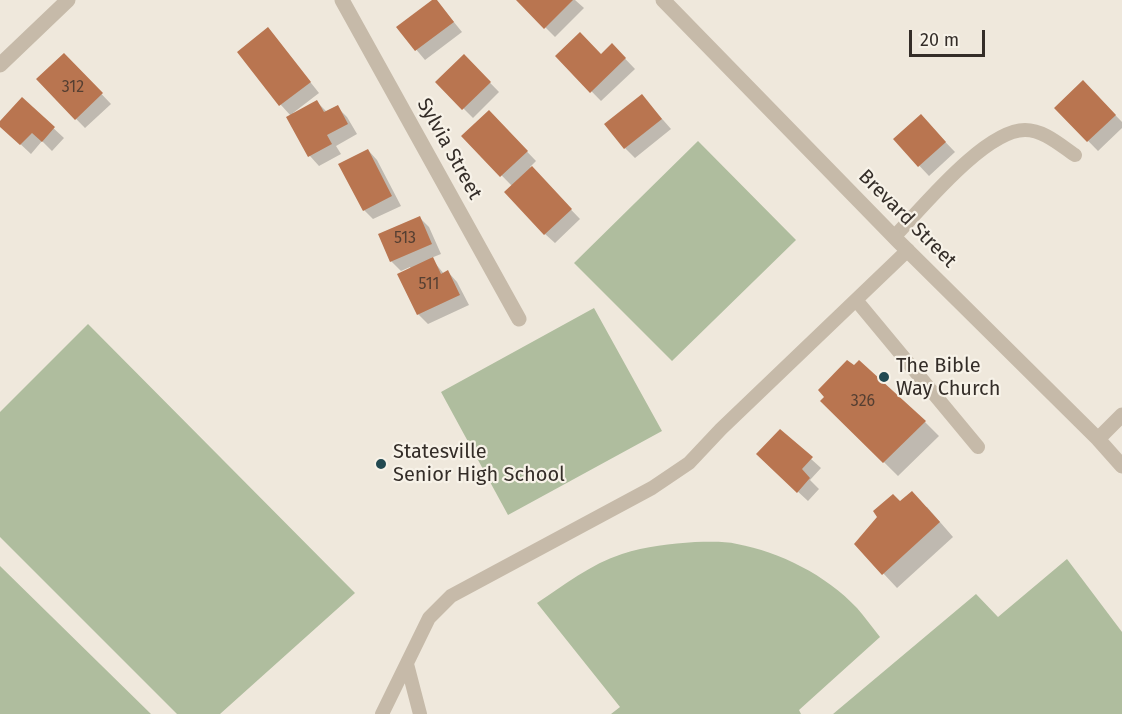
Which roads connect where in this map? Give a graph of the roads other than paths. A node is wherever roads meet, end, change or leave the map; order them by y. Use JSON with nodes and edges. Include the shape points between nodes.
{"nodes":[{"id":1,"x":68,"y":0,"type":"edge"},
{"id":2,"x":342,"y":0,"type":"edge"},
{"id":3,"x":663,"y":0,"type":"edge"},
{"id":4,"x":0,"y":65,"type":"edge"},
{"id":5,"x":1075,"y":155,"type":"dead end"},
{"id":6,"x":894,"y":237,"type":"junction"},
{"id":7,"x":908,"y":250,"type":"junction"},
{"id":8,"x":856,"y":300,"type":"junction"},
{"id":9,"x":519,"y":319,"type":"dead end"},
{"id":10,"x":1122,"y":415,"type":"edge"},
{"id":11,"x":1098,"y":439,"type":"junction"},
{"id":12,"x":978,"y":447,"type":"dead end"},
{"id":13,"x":1122,"y":466,"type":"edge"},
{"id":14,"x":407,"y":664,"type":"junction"},
{"id":15,"x":382,"y":714,"type":"edge"},
{"id":16,"x":420,"y":714,"type":"edge"}],
"edges":[{"from":1,"to":4,"type":"street"},
{"from":2,"to":9,"type":"street","name":"Sylvia Street"},
{"from":3,"to":6,"type":"street","name":"Brevard Street"},
{"from":5,"to":6,"type":"lane","via":[[1046,135],[1025,130],[1003,135],[976,152]]},
{"from":6,"to":7,"type":"street","name":"Brevard Street"},
{"from":7,"to":8,"type":"lane"},
{"from":7,"to":11,"type":"street","name":"Brevard Street"},
{"from":8,"to":12,"type":"lane"},
{"from":8,"to":14,"type":"lane","via":[[689,463],[652,488],[451,596],[429,618]]},
{"from":10,"to":11,"type":"street"},
{"from":11,"to":13,"type":"street","name":"Brevard Street"},
{"from":14,"to":15,"type":"lane"},
{"from":14,"to":16,"type":"lane"}]}
